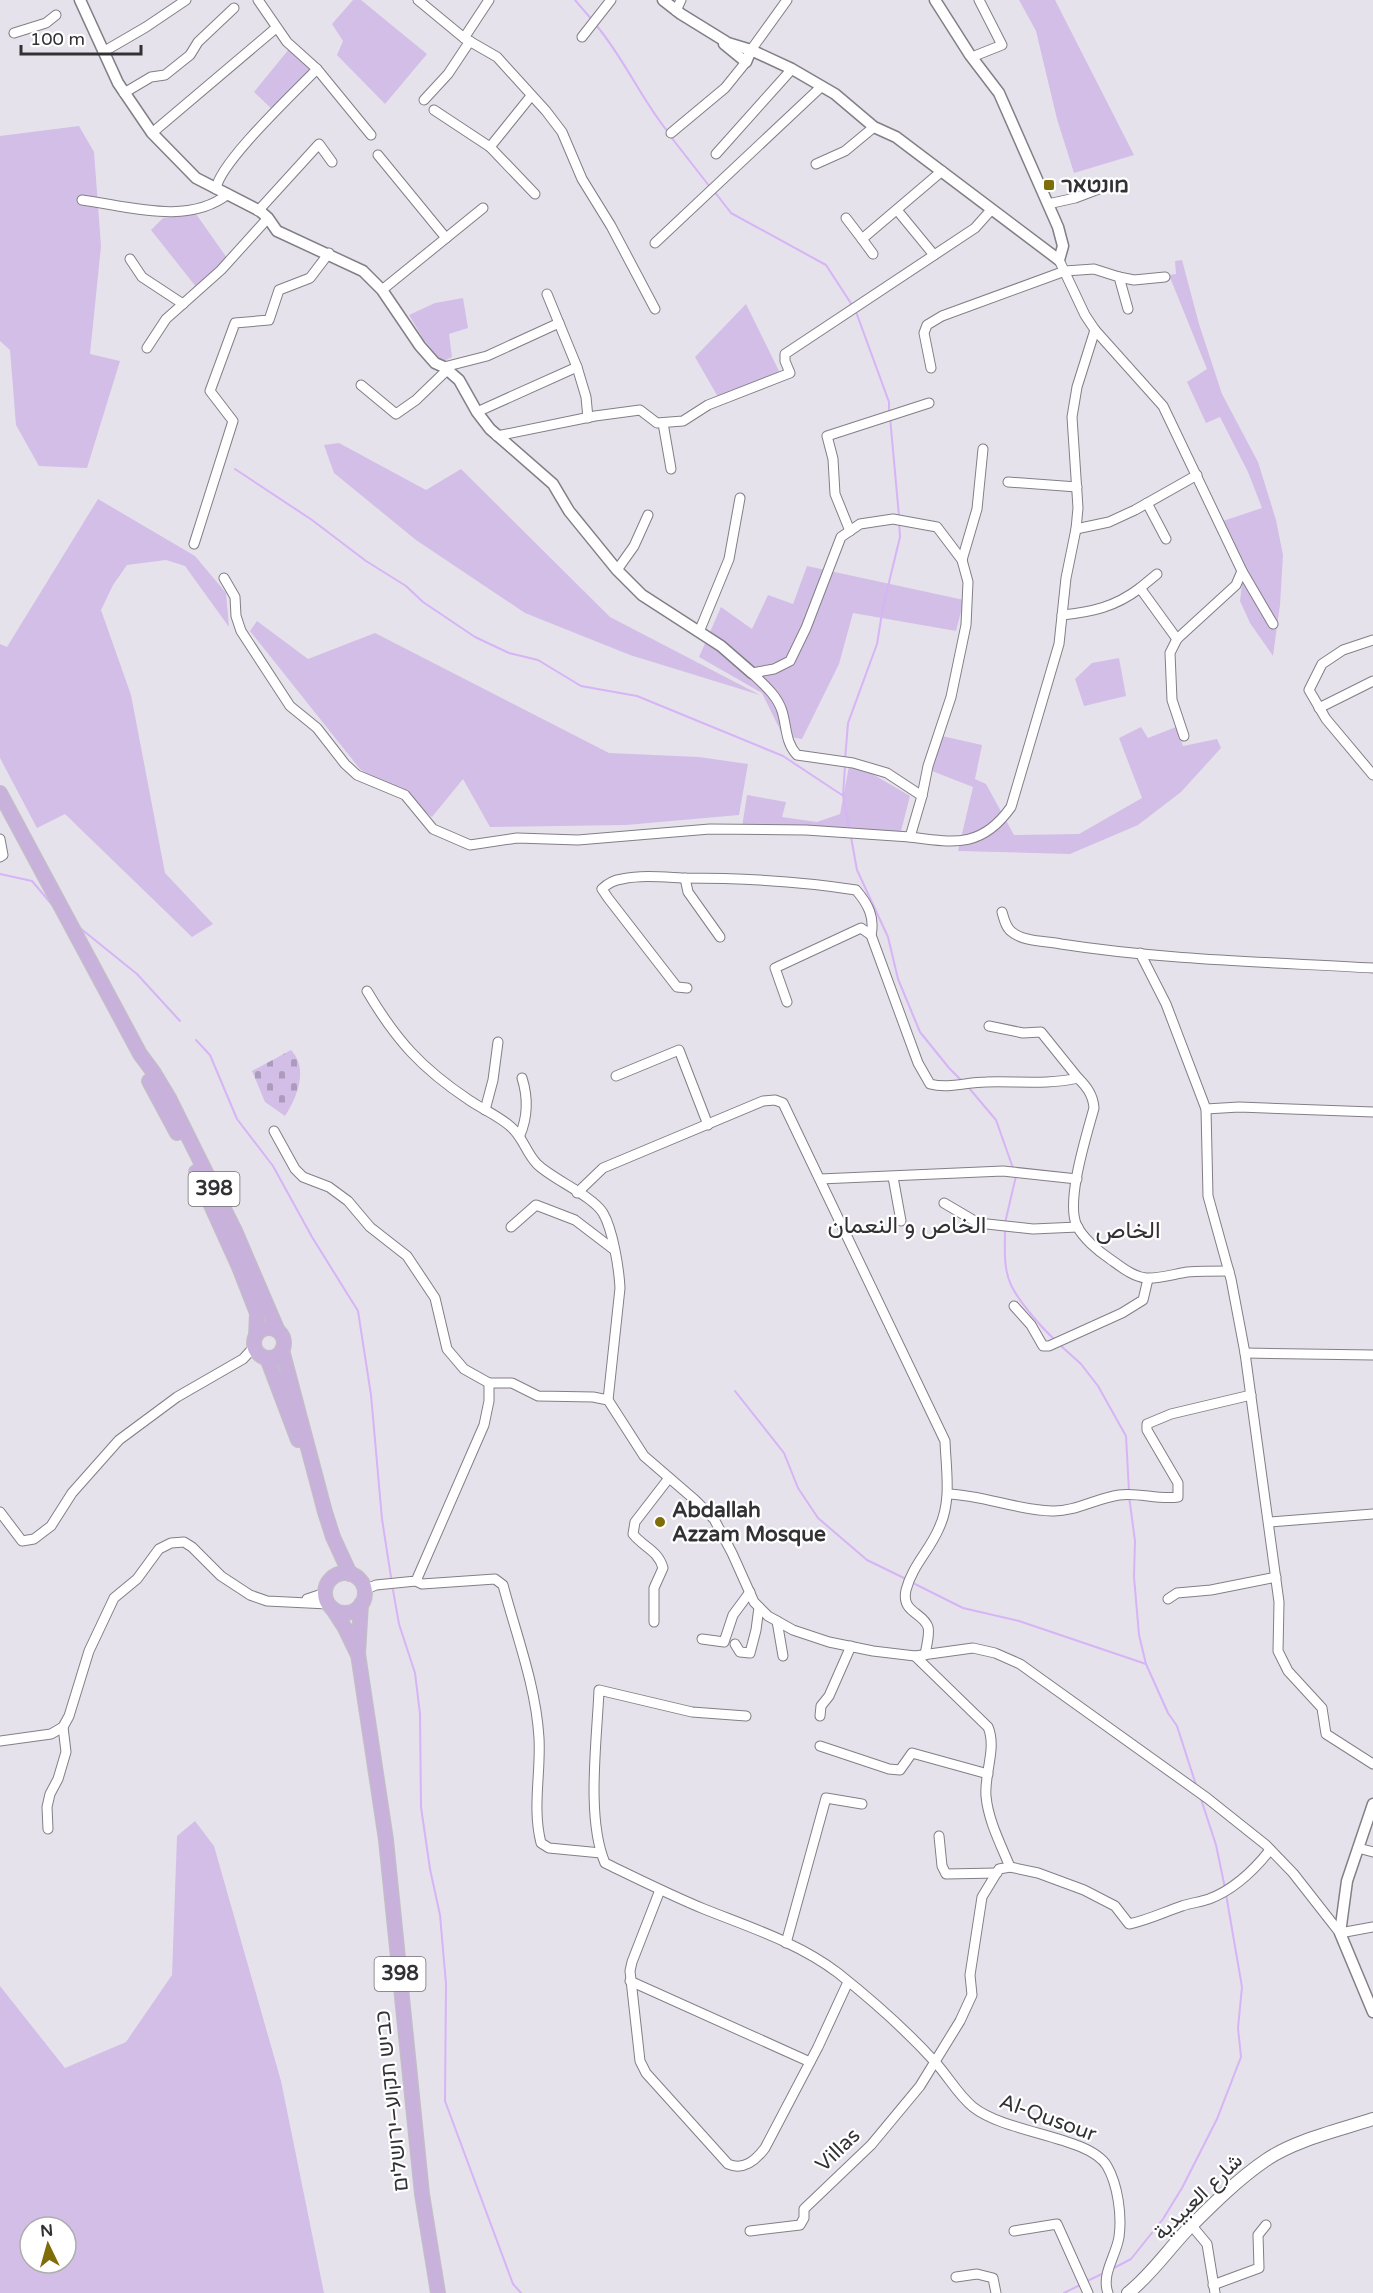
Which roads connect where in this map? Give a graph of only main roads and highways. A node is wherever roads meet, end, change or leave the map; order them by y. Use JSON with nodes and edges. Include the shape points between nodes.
{"nodes":[{"id":1,"x":0,"y":793,"type":"edge"},
{"id":2,"x":5,"y":814,"type":"edge"},
{"id":3,"x":230,"y":1233,"type":"junction"},
{"id":4,"x":277,"y":1329,"type":"junction"},
{"id":5,"x":255,"y":1341,"type":"junction"},
{"id":6,"x":282,"y":1350,"type":"junction"},
{"id":7,"x":267,"y":1358,"type":"junction"},
{"id":8,"x":326,"y":1512,"type":"junction"},
{"id":9,"x":333,"y":1537,"type":"junction"},
{"id":10,"x":350,"y":1574,"type":"junction"},
{"id":11,"x":332,"y":1578,"type":"junction"},
{"id":12,"x":363,"y":1597,"type":"junction"},
{"id":13,"x":328,"y":1602,"type":"junction"},
{"id":14,"x":358,"y":1654,"type":"junction"},
{"id":15,"x":1373,"y":2119,"type":"edge"},
{"id":16,"x":438,"y":2293,"type":"edge"},
{"id":17,"x":1128,"y":2293,"type":"edge"}],
"edges":[{"from":1,"to":2,"type":"main road","number":"398"},
{"from":2,"to":3,"type":"main road","number":"398","via":[[140,1054],[144,1071]]},
{"from":3,"to":4,"type":"main road","number":"398"},
{"from":3,"to":5,"type":"main road","number":"398","via":[[257,1313]]},
{"from":4,"to":5,"type":"main road","via":[[265,1328]]},
{"from":4,"to":6,"type":"main road","number":"398","via":[[284,1338]]},
{"from":5,"to":7,"type":"main road","number":"398","via":[[261,1356]]},
{"from":6,"to":7,"type":"main road"},
{"from":6,"to":8,"type":"main road","number":"398"},
{"from":7,"to":8,"type":"main road","number":"398"},
{"from":8,"to":9,"type":"main road","number":"398"},
{"from":9,"to":10,"type":"main road","number":"398"},
{"from":9,"to":11,"type":"main road","number":"398"},
{"from":10,"to":11,"type":"main road"},
{"from":10,"to":12,"type":"main road","number":"398","via":[[360,1581]]},
{"from":11,"to":13,"type":"main road","number":"398","via":[[328,1582]]},
{"from":12,"to":13,"type":"main road","via":[[357,1609],[344,1613]]},
{"from":12,"to":14,"type":"main road","number":"398"},
{"from":13,"to":14,"type":"main road","number":"398"},
{"from":14,"to":16,"type":"main road","name":"כביש תקוע–ירושלים","number":"398","via":[[386,1840],[422,2194]]},
{"from":15,"to":17,"type":"main road","name":"شارع العبيدية","via":[[1268,2158],[1235,2184]]}]}
